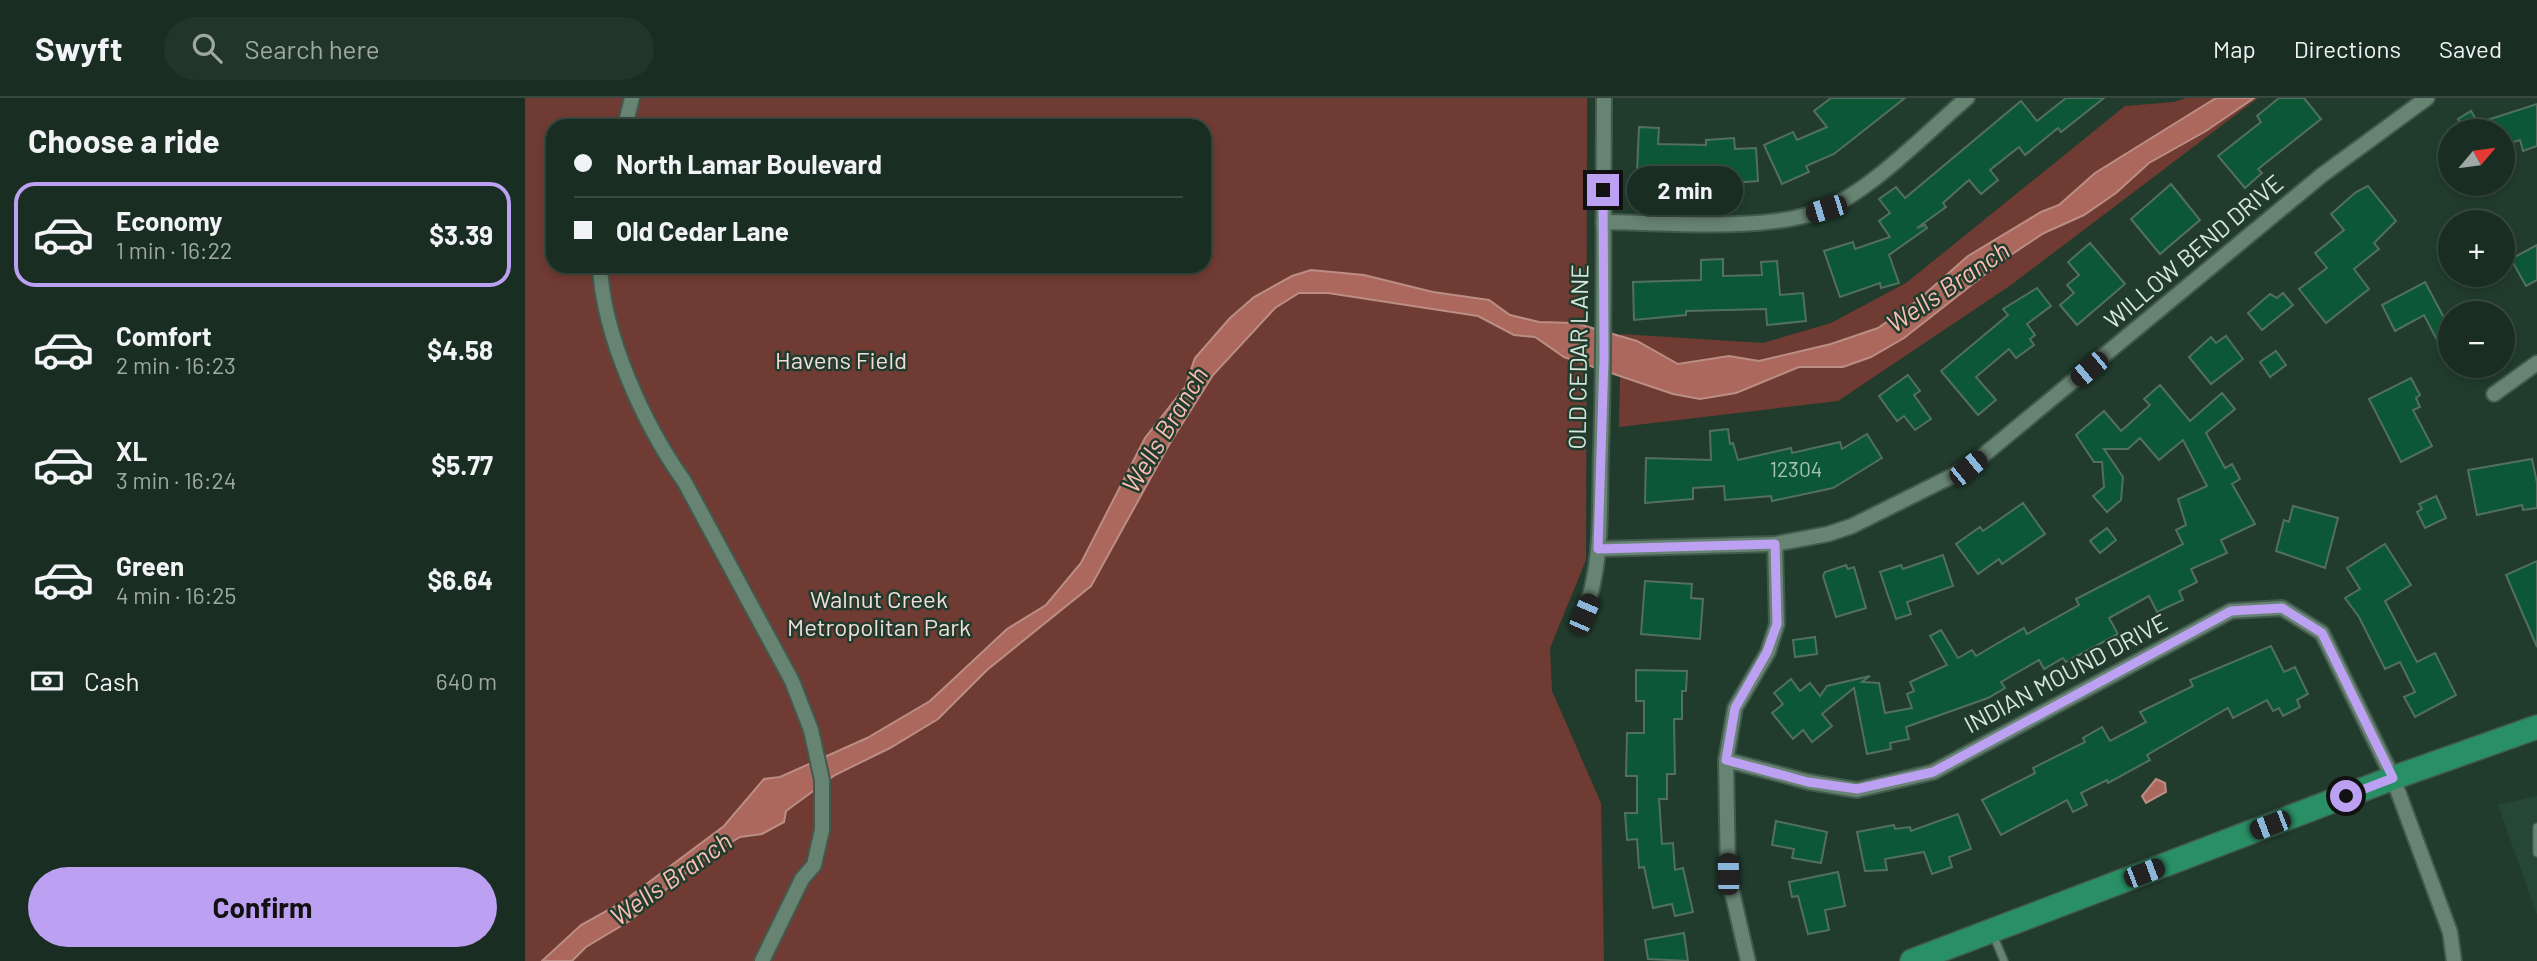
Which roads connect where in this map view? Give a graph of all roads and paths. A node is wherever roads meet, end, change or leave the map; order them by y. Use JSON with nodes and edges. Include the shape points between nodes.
{"nodes":[{"id":1,"x":632,"y":98,"type":"edge"},
{"id":2,"x":1604,"y":98,"type":"edge"},
{"id":3,"x":1967,"y":98,"type":"edge"},
{"id":4,"x":2427,"y":98,"type":"edge"},
{"id":5,"x":627,"y":119,"type":"edge"},
{"id":6,"x":1603,"y":222,"type":"junction"},
{"id":7,"x":600,"y":273,"type":"edge"},
{"id":8,"x":2537,"y":363,"type":"edge"},
{"id":9,"x":2494,"y":394,"type":"dead end"},
{"id":10,"x":1775,"y":544,"type":"junction"},
{"id":11,"x":1598,"y":549,"type":"junction"},
{"id":12,"x":1584,"y":614,"type":"dead end"},
{"id":13,"x":2537,"y":727,"type":"edge"},
{"id":14,"x":1726,"y":760,"type":"junction"},
{"id":15,"x":2393,"y":778,"type":"junction"},
{"id":16,"x":2537,"y":827,"type":"edge"},
{"id":17,"x":2537,"y":853,"type":"edge"},
{"id":18,"x":1992,"y":931,"type":"junction"},
{"id":19,"x":762,"y":961,"type":"edge"},
{"id":20,"x":1748,"y":961,"type":"edge"},
{"id":21,"x":1912,"y":961,"type":"edge"},
{"id":22,"x":2004,"y":961,"type":"edge"},
{"id":23,"x":2454,"y":961,"type":"edge"}],
"edges":[{"from":1,"to":5,"type":"street"},
{"from":2,"to":6,"type":"street","name":"OLD CEDAR LANE"},
{"from":3,"to":6,"type":"street","via":[[1859,190],[1826,209],[1784,222]]},
{"from":4,"to":10,"type":"street","name":"WILLOW BEND DRIVE","via":[[2322,175],[1968,468],[1852,526]]},
{"from":6,"to":11,"type":"street","name":"OLD CEDAR LANE"},
{"from":7,"to":19,"type":"street","via":[[608,324],[663,451],[684,481],[792,681],[811,730],[822,780],[822,830],[814,865],[802,879]]},
{"from":8,"to":9,"type":"street"},
{"from":10,"to":11,"type":"street","name":"WILLOW BEND DRIVE"},
{"from":10,"to":14,"type":"street","via":[[1777,624],[1767,652],[1735,708]]},
{"from":11,"to":12,"type":"street","name":"OLD CEDAR LANE","via":[[1595,587]]},
{"from":13,"to":15,"type":"main road"},
{"from":14,"to":15,"type":"street","name":"INDIAN MOUND DRIVE","via":[[1808,782],[1857,789],[1933,772],[2231,611],[2282,608],[2322,633]]},
{"from":14,"to":20,"type":"street","via":[[1728,874]]},
{"from":15,"to":18,"type":"main road"},
{"from":15,"to":23,"type":"street","name":"INDIAN MOUND DRIVE","via":[[2450,932]]},
{"from":16,"to":17,"type":"lane"},
{"from":18,"to":21,"type":"main road"},
{"from":18,"to":22,"type":"lane"}]}
